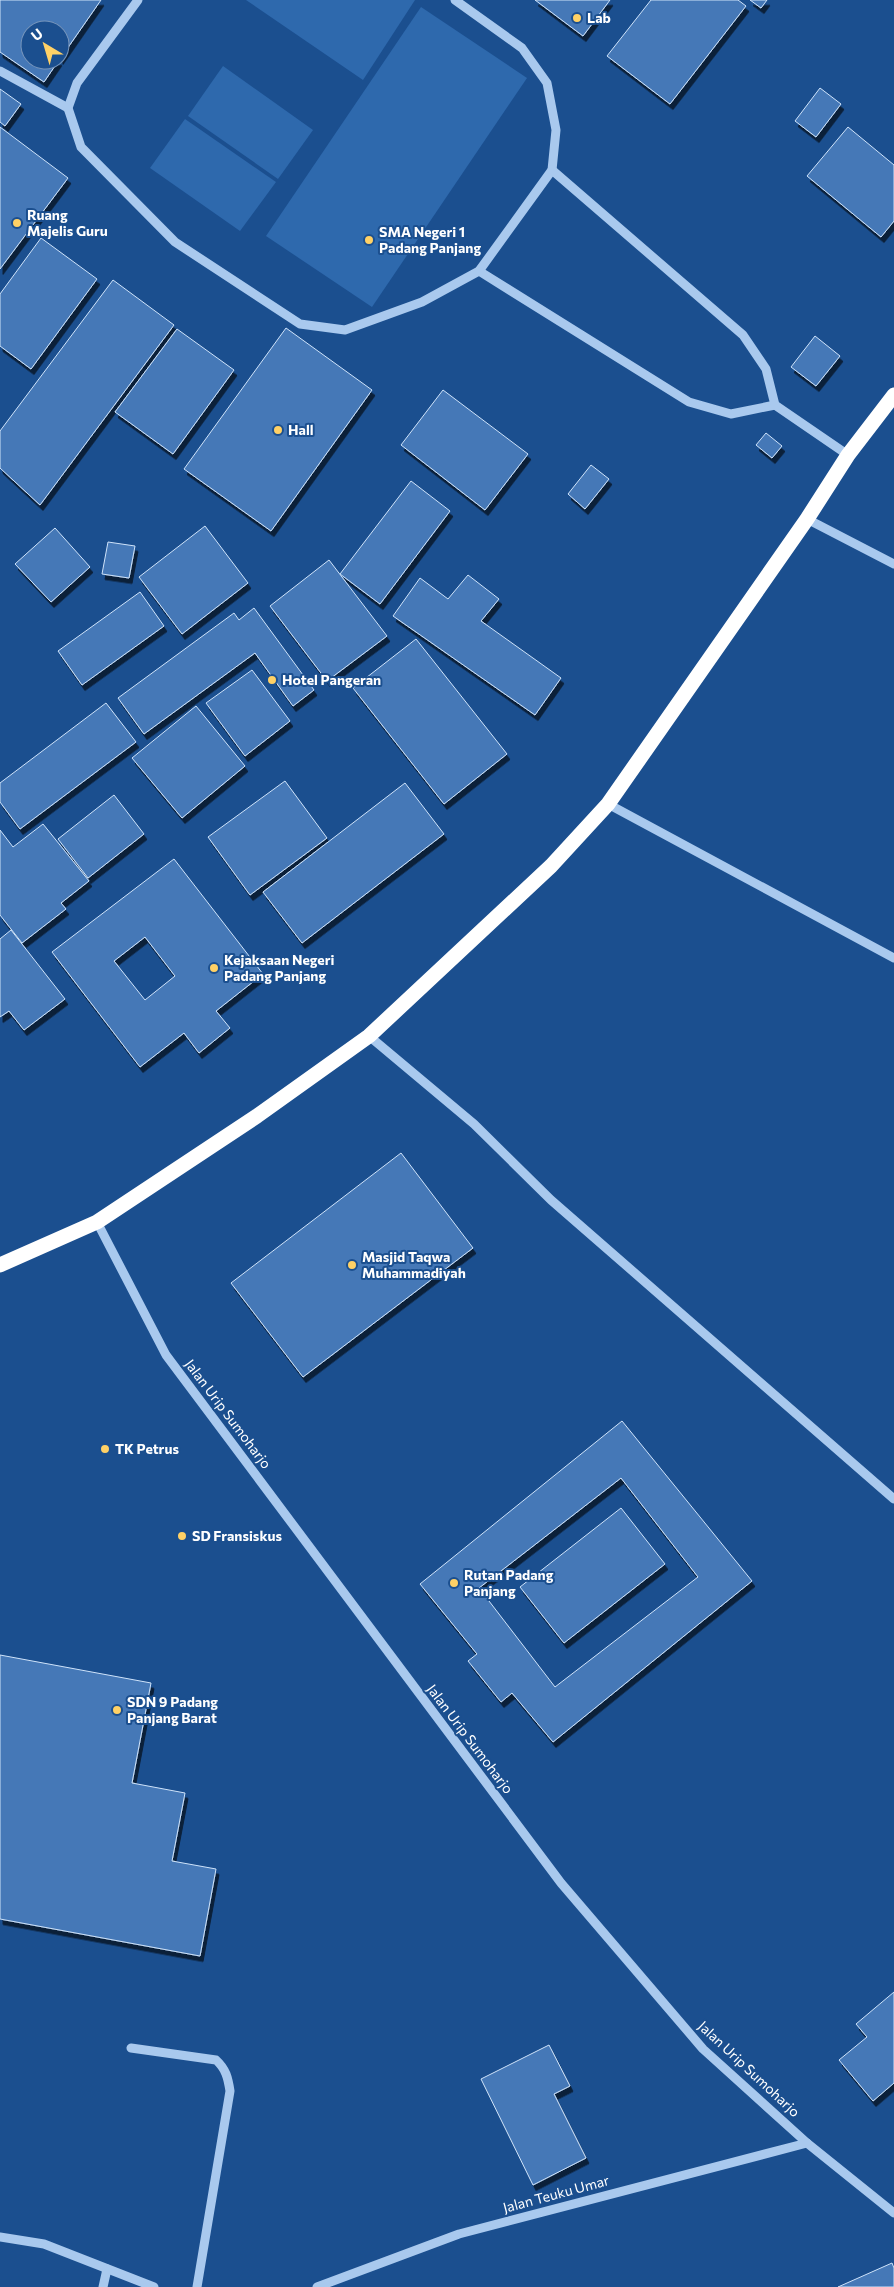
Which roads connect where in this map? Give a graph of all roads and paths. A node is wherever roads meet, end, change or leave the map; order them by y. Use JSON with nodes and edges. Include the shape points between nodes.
{"nodes":[{"id":1,"x":138,"y":0,"type":"edge"},
{"id":2,"x":455,"y":0,"type":"edge"},
{"id":3,"x":0,"y":71,"type":"edge"},
{"id":4,"x":68,"y":108,"type":"junction"},
{"id":5,"x":552,"y":170,"type":"junction"},
{"id":6,"x":480,"y":272,"type":"junction"},
{"id":7,"x":894,"y":395,"type":"edge"},
{"id":8,"x":775,"y":405,"type":"junction"},
{"id":9,"x":848,"y":455,"type":"junction"},
{"id":10,"x":807,"y":520,"type":"junction"},
{"id":11,"x":894,"y":564,"type":"edge"},
{"id":12,"x":608,"y":804,"type":"junction"},
{"id":13,"x":894,"y":958,"type":"edge"},
{"id":14,"x":369,"y":1036,"type":"junction"},
{"id":15,"x":97,"y":1222,"type":"junction"},
{"id":16,"x":0,"y":1265,"type":"edge"},
{"id":17,"x":894,"y":1500,"type":"edge"},
{"id":18,"x":131,"y":2048,"type":"dead end"},
{"id":19,"x":807,"y":2143,"type":"junction"},
{"id":20,"x":894,"y":2213,"type":"edge"},
{"id":21,"x":0,"y":2237,"type":"edge"},
{"id":22,"x":107,"y":2269,"type":"junction"},
{"id":23,"x":103,"y":2287,"type":"edge"},
{"id":24,"x":154,"y":2287,"type":"edge"},
{"id":25,"x":197,"y":2287,"type":"edge"},
{"id":26,"x":317,"y":2287,"type":"edge"}],
"edges":[{"from":1,"to":4,"type":"street","via":[[77,83]]},
{"from":2,"to":5,"type":"street","via":[[522,48],[547,83],[556,130]]},
{"from":3,"to":4,"type":"street"},
{"from":4,"to":6,"type":"street","via":[[81,147],[175,242],[300,324],[345,330],[422,302]]},
{"from":5,"to":6,"type":"street"},
{"from":5,"to":8,"type":"street","via":[[743,335],[766,368]]},
{"from":6,"to":8,"type":"street","via":[[688,402],[731,414]]},
{"from":7,"to":9,"type":"highway"},
{"from":8,"to":9,"type":"street"},
{"from":9,"to":10,"type":"highway"},
{"from":10,"to":11,"type":"street"},
{"from":10,"to":12,"type":"highway"},
{"from":12,"to":13,"type":"street"},
{"from":12,"to":14,"type":"highway","via":[[551,866]]},
{"from":14,"to":15,"type":"highway"},
{"from":14,"to":17,"type":"street","via":[[474,1124],[551,1200]]},
{"from":15,"to":16,"type":"highway"},
{"from":15,"to":19,"type":"street","name":"Jalan Urip Sumoharjo","via":[[166,1355],[561,1883],[703,2048]]},
{"from":18,"to":25,"type":"street","via":[[216,2060],[224,2067],[229,2080],[230,2091]]},
{"from":19,"to":20,"type":"street","name":"Jalan Urip Sumoharjo"},
{"from":19,"to":26,"type":"street","name":"Jalan Teuku Umar","via":[[459,2234]]},
{"from":21,"to":22,"type":"street","via":[[44,2244]]},
{"from":22,"to":23,"type":"street"},
{"from":22,"to":24,"type":"street"}]}
